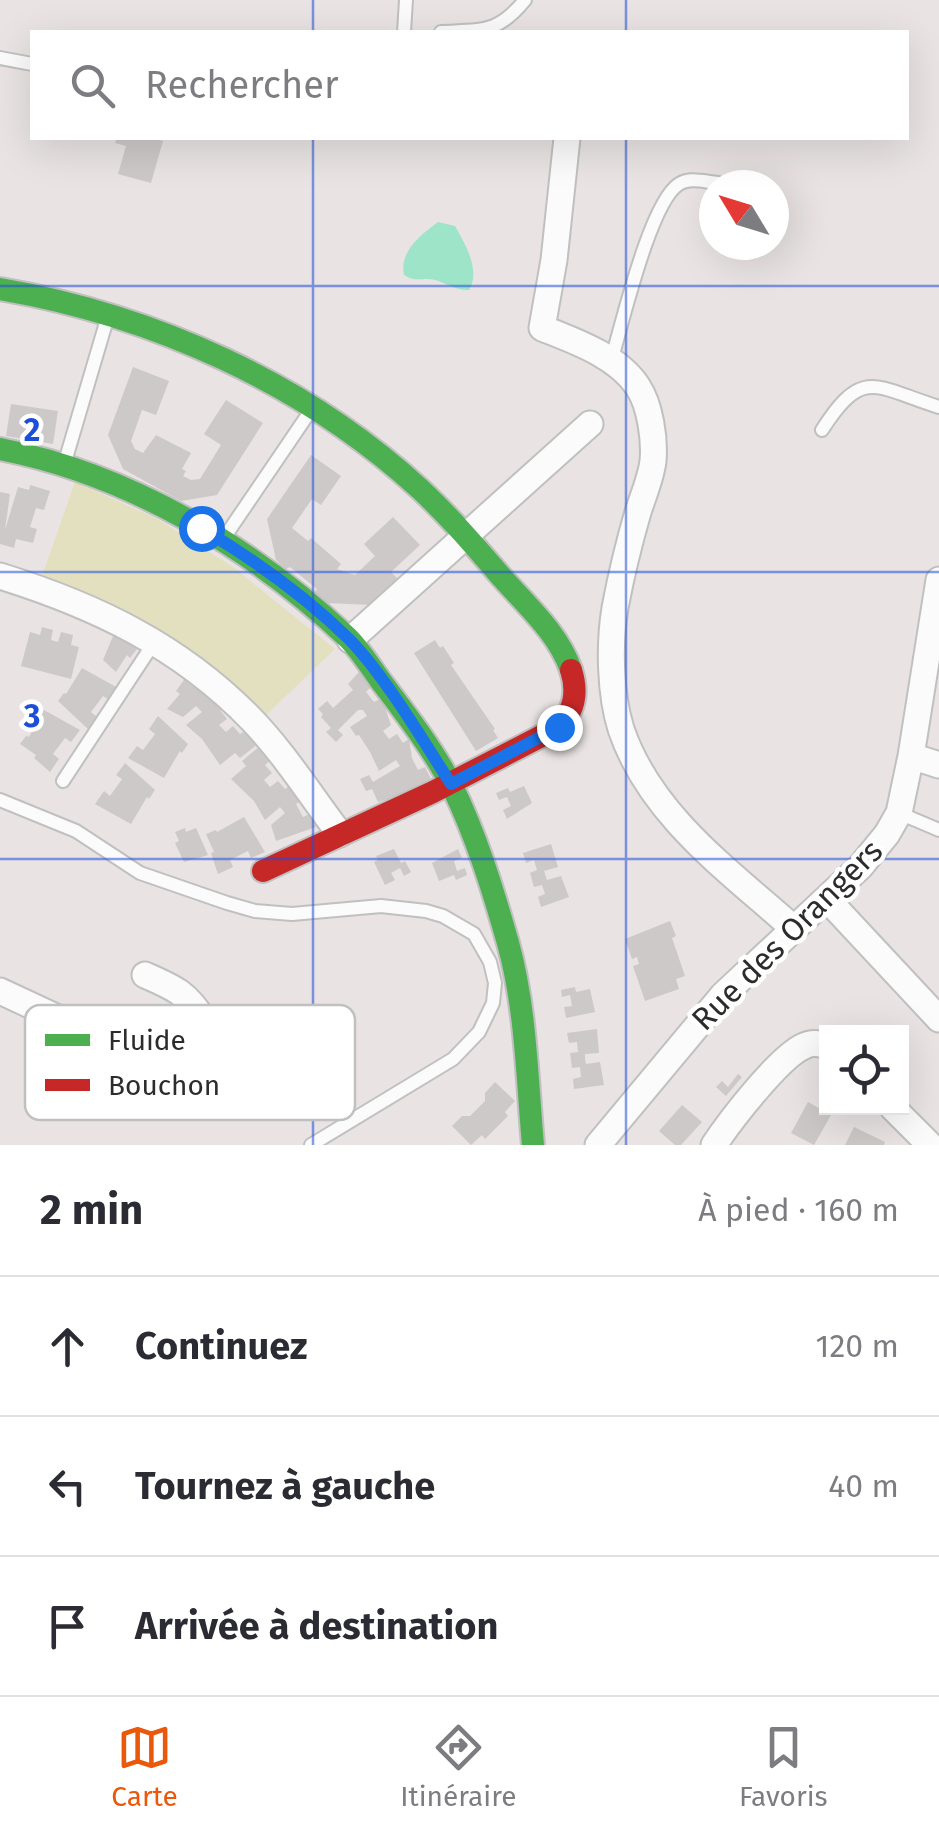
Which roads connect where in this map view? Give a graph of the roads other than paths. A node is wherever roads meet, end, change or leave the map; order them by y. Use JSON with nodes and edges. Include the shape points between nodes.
{"nodes":[{"id":1,"x":406,"y":0,"type":"edge"},
{"id":2,"x":525,"y":0,"type":"edge"},
{"id":3,"x":404,"y":30,"type":"edge"},
{"id":4,"x":491,"y":30,"type":"edge"},
{"id":5,"x":0,"y":58,"type":"edge"},
{"id":6,"x":30,"y":64,"type":"edge"},
{"id":7,"x":567,"y":140,"type":"edge"},
{"id":8,"x":699,"y":181,"type":"edge"},
{"id":9,"x":0,"y":288,"type":"edge"},
{"id":10,"x":109,"y":313,"type":"junction"},
{"id":11,"x":611,"y":361,"type":"junction"},
{"id":12,"x":939,"y":407,"type":"edge"},
{"id":13,"x":313,"y":408,"type":"junction"},
{"id":14,"x":590,"y":424,"type":"dead end"},
{"id":15,"x":822,"y":430,"type":"dead end"},
{"id":16,"x":0,"y":449,"type":"edge"},
{"id":17,"x":64,"y":467,"type":"junction"},
{"id":18,"x":466,"y":536,"type":"junction"},
{"id":19,"x":222,"y":540,"type":"junction"},
{"id":20,"x":0,"y":576,"type":"edge"},
{"id":21,"x":939,"y":580,"type":"edge"},
{"id":22,"x":350,"y":640,"type":"junction"},
{"id":23,"x":155,"y":641,"type":"junction"},
{"id":24,"x":931,"y":694,"type":"edge"},
{"id":25,"x":911,"y":756,"type":"junction"},
{"id":26,"x":939,"y":765,"type":"edge"},
{"id":27,"x":63,"y":781,"type":"dead end"},
{"id":28,"x":451,"y":784,"type":"junction"},
{"id":29,"x":0,"y":800,"type":"edge"},
{"id":30,"x":899,"y":812,"type":"junction"},
{"id":31,"x":939,"y":830,"type":"edge"},
{"id":32,"x":340,"y":834,"type":"junction"},
{"id":33,"x":263,"y":871,"type":"dead end"},
{"id":34,"x":827,"y":898,"type":"junction"},
{"id":35,"x":793,"y":928,"type":"junction"},
{"id":36,"x":145,"y":974,"type":"dead end"},
{"id":37,"x":0,"y":991,"type":"edge"},
{"id":38,"x":30,"y":1005,"type":"edge"},
{"id":39,"x":195,"y":1005,"type":"edge"},
{"id":40,"x":939,"y":1020,"type":"edge"},
{"id":41,"x":819,"y":1043,"type":"edge"},
{"id":42,"x":900,"y":1115,"type":"edge"},
{"id":43,"x":355,"y":1118,"type":"edge"},
{"id":44,"x":352,"y":1120,"type":"edge"},
{"id":45,"x":311,"y":1145,"type":"edge"},
{"id":46,"x":533,"y":1145,"type":"edge"},
{"id":47,"x":598,"y":1145,"type":"edge"},
{"id":48,"x":714,"y":1145,"type":"edge"},
{"id":49,"x":930,"y":1145,"type":"edge"}],
"edges":[{"from":1,"to":3,"type":"lane"},
{"from":2,"to":4,"type":"lane"},
{"from":5,"to":6,"type":"lane"},
{"from":7,"to":11,"type":"street","via":[[542,328]]},
{"from":8,"to":11,"type":"lane","via":[[680,183],[655,218]]},
{"from":9,"to":10,"type":"street"},
{"from":10,"to":13,"type":"street"},
{"from":10,"to":17,"type":"lane"},
{"from":11,"to":35,"type":"street","via":[[646,402],[653,460],[614,612],[621,727],[634,760],[677,824]]},
{"from":12,"to":15,"type":"lane","via":[[873,386],[855,388]]},
{"from":13,"to":18,"type":"street","via":[[418,488]]},
{"from":13,"to":19,"type":"lane"},
{"from":14,"to":18,"type":"street"},
{"from":16,"to":17,"type":"street"},
{"from":17,"to":19,"type":"street"},
{"from":18,"to":22,"type":"street"},
{"from":18,"to":28,"type":"street","via":[[534,613],[564,656],[576,693],[559,727]]},
{"from":19,"to":22,"type":"street"},
{"from":20,"to":23,"type":"street","via":[[60,594]]},
{"from":21,"to":24,"type":"street","name":"Rue des Orangers","via":[[931,616]]},
{"from":22,"to":28,"type":"street"},
{"from":23,"to":27,"type":"lane"},
{"from":23,"to":32,"type":"street","via":[[193,665],[253,721]]},
{"from":24,"to":25,"type":"street","name":"Rue des Orangers"},
{"from":25,"to":26,"type":"street"},
{"from":25,"to":30,"type":"street","name":"Rue des Orangers"},
{"from":28,"to":32,"type":"street"},
{"from":28,"to":46,"type":"street","via":[[509,946]]},
{"from":29,"to":43,"type":"lane","via":[[76,831],[152,878],[255,911],[381,906],[443,916],[474,934],[494,983],[493,1003],[478,1032],[453,1058]]},
{"from":30,"to":31,"type":"lane"},
{"from":30,"to":34,"type":"street","name":"Rue des Orangers"},
{"from":32,"to":33,"type":"street"},
{"from":34,"to":35,"type":"street","name":"Rue des Orangers"},
{"from":34,"to":40,"type":"street"},
{"from":35,"to":47,"type":"street","name":"Rue des Orangers","via":[[690,1031]]},
{"from":36,"to":39,"type":"street"},
{"from":37,"to":38,"type":"street"},
{"from":41,"to":48,"type":"street","via":[[788,1057]]},
{"from":42,"to":49,"type":"street"},
{"from":44,"to":45,"type":"lane"}]}
